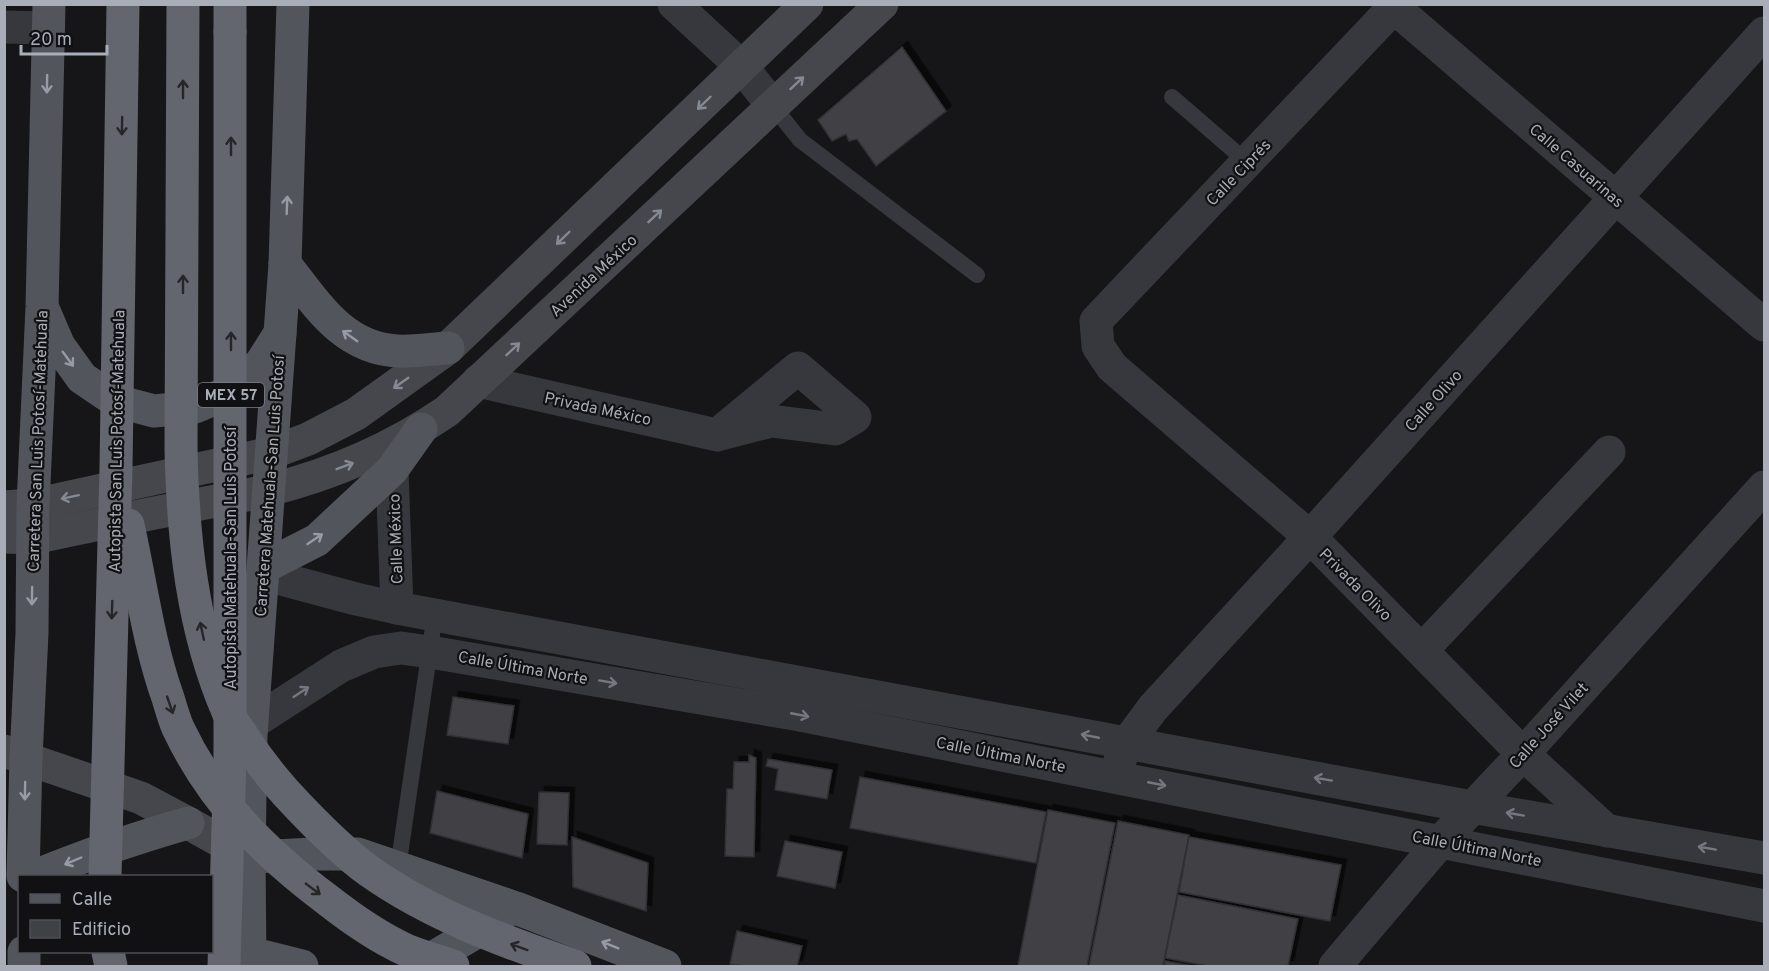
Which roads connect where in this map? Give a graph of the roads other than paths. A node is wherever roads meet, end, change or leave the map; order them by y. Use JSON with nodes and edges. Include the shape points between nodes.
{"nodes":[{"id":1,"x":123,"y":4,"type":"edge"},
{"id":2,"x":183,"y":4,"type":"edge"},
{"id":3,"x":230,"y":4,"type":"edge"},
{"id":4,"x":293,"y":4,"type":"edge"},
{"id":5,"x":674,"y":4,"type":"edge"},
{"id":6,"x":807,"y":4,"type":"edge"},
{"id":7,"x":882,"y":4,"type":"edge"},
{"id":8,"x":1394,"y":6,"type":"edge"},
{"id":9,"x":49,"y":16,"type":"edge"},
{"id":10,"x":4,"y":27,"type":"edge"},
{"id":11,"x":1764,"y":33,"type":"edge"},
{"id":12,"x":742,"y":67,"type":"junction"},
{"id":13,"x":1172,"y":97,"type":"dead end"},
{"id":14,"x":773,"y":106,"type":"junction"},
{"id":15,"x":1247,"y":162,"type":"junction"},
{"id":16,"x":1615,"y":198,"type":"junction"},
{"id":17,"x":285,"y":264,"type":"junction"},
{"id":18,"x":978,"y":275,"type":"dead end"},
{"id":19,"x":42,"y":307,"type":"junction"},
{"id":20,"x":1764,"y":325,"type":"edge"},
{"id":21,"x":281,"y":331,"type":"junction"},
{"id":22,"x":1098,"y":346,"type":"joint"},
{"id":23,"x":448,"y":348,"type":"junction"},
{"id":24,"x":478,"y":381,"type":"junction"},
{"id":25,"x":421,"y":429,"type":"junction"},
{"id":26,"x":717,"y":435,"type":"dead end"},
{"id":27,"x":1609,"y":452,"type":"dead end"},
{"id":28,"x":271,"y":453,"type":"junction"},
{"id":29,"x":116,"y":468,"type":"junction"},
{"id":30,"x":392,"y":470,"type":"junction"},
{"id":31,"x":1764,"y":487,"type":"edge"},
{"id":32,"x":269,"y":490,"type":"junction"},
{"id":33,"x":19,"y":506,"type":"edge"},
{"id":34,"x":19,"y":537,"type":"edge"},
{"id":35,"x":1310,"y":537,"type":"junction"},
{"id":36,"x":263,"y":571,"type":"junction"},
{"id":37,"x":397,"y":608,"type":"junction"},
{"id":38,"x":435,"y":614,"type":"junction"},
{"id":39,"x":32,"y":633,"type":"junction"},
{"id":40,"x":4,"y":650,"type":"edge"},
{"id":41,"x":1422,"y":650,"type":"junction"},
{"id":42,"x":430,"y":652,"type":"junction"},
{"id":43,"x":244,"y":738,"type":"junction"},
{"id":44,"x":1127,"y":743,"type":"junction"},
{"id":45,"x":1523,"y":754,"type":"junction"},
{"id":46,"x":15,"y":755,"type":"edge"},
{"id":47,"x":1113,"y":776,"type":"junction"},
{"id":48,"x":1473,"y":807,"type":"junction"},
{"id":49,"x":188,"y":823,"type":"junction"},
{"id":50,"x":1607,"y":831,"type":"junction"},
{"id":51,"x":1441,"y":841,"type":"junction"},
{"id":52,"x":357,"y":854,"type":"junction"},
{"id":53,"x":249,"y":857,"type":"junction"},
{"id":54,"x":1764,"y":858,"type":"edge"},
{"id":55,"x":398,"y":868,"type":"junction"},
{"id":56,"x":4,"y":872,"type":"edge"},
{"id":57,"x":23,"y":875,"type":"edge"},
{"id":58,"x":37,"y":875,"type":"edge"},
{"id":59,"x":105,"y":875,"type":"edge"},
{"id":60,"x":18,"y":879,"type":"edge"},
{"id":61,"x":213,"y":881,"type":"edge"},
{"id":62,"x":1764,"y":906,"type":"edge"},
{"id":63,"x":516,"y":908,"type":"junction"},
{"id":64,"x":213,"y":941,"type":"edge"},
{"id":65,"x":242,"y":963,"type":"edge"},
{"id":66,"x":1339,"y":965,"type":"edge"},
{"id":67,"x":302,"y":966,"type":"edge"},
{"id":68,"x":419,"y":966,"type":"edge"},
{"id":69,"x":453,"y":966,"type":"edge"},
{"id":70,"x":575,"y":966,"type":"edge"},
{"id":71,"x":665,"y":966,"type":"edge"}],
"edges":[{"from":1,"to":29,"type":"highway","name":"Autopista San Luis Potosí-Matehuala","one_way":true,"bridge":true},
{"from":70,"to":2,"type":"highway","one_way":true,"bridge":true,"via":[[492,937],[413,899],[368,870],[326,834],[264,768],[228,714],[206,650],[189,570],[183,510]]},
{"from":43,"to":3,"type":"highway","name":"Autopista Matehuala-San Luis Potosí","number":"MEX 57","one_way":true,"bridge":true},
{"from":17,"to":4,"type":"main road","name":"Carretera Matehuala-San Luis Potosí","one_way":true},
{"from":5,"to":12,"type":"street"},
{"from":6,"to":12,"type":"street"},
{"from":14,"to":7,"type":"street","name":"Avenida México","one_way":true},
{"from":8,"to":15,"type":"street","name":"Calle Ciprés"},
{"from":8,"to":16,"type":"street","name":"Calle Casuarinas"},
{"from":9,"to":10,"type":"street"},
{"from":9,"to":19,"type":"main road","name":"Carretera San Luis Potosí-Matehuala","one_way":true},
{"from":11,"to":16,"type":"street","name":"Calle Olivo"},
{"from":12,"to":14,"type":"street"},
{"from":12,"to":23,"type":"street","one_way":true},
{"from":13,"to":15,"type":"lane"},
{"from":14,"to":18,"type":"lane","via":[[800,140]]},
{"from":24,"to":14,"type":"street","name":"Avenida México","one_way":true},
{"from":15,"to":22,"type":"street","name":"Calle Ciprés","via":[[1096,321]]},
{"from":16,"to":20,"type":"street","name":"Calle Casuarinas"},
{"from":16,"to":35,"type":"street","name":"Calle Olivo"},
{"from":17,"to":21,"type":"main road","name":"Carretera Matehuala-San Luis Potosí"},
{"from":23,"to":17,"type":"main road","one_way":true,"via":[[398,351],[356,341],[336,326]]},
{"from":19,"to":21,"type":"main road","one_way":true,"via":[[58,346],[82,378],[116,401],[154,411],[195,407],[231,391],[261,363]]},
{"from":19,"to":33,"type":"main road","name":"Carretera San Luis Potosí-Matehuala"},
{"from":21,"to":28,"type":"main road","name":"Carretera Matehuala-San Luis Potosí"},
{"from":22,"to":35,"type":"street","name":"Privada Olivo","via":[[1112,367]]},
{"from":23,"to":28,"type":"street","one_way":true,"via":[[356,414]]},
{"from":24,"to":25,"type":"street","name":"Avenida México"},
{"from":24,"to":26,"type":"street","name":"Privada México"},
{"from":25,"to":30,"type":"main road"},
{"from":32,"to":25,"type":"street","name":"Avenida México","one_way":true,"via":[[348,465]]},
{"from":27,"to":41,"type":"street"},
{"from":28,"to":32,"type":"main road","name":"Carretera Matehuala-San Luis Potosí"},
{"from":28,"to":33,"type":"street","one_way":true},
{"from":29,"to":59,"type":"highway","name":"Autopista San Luis Potosí-Matehuala","one_way":true,"bridge":true},
{"from":29,"to":69,"type":"highway","one_way":true,"bridge":true,"via":[[159,674],[178,727],[224,804],[298,878],[352,918],[405,949]]},
{"from":36,"to":30,"type":"main road","one_way":true,"via":[[316,540]]},
{"from":30,"to":37,"type":"street","name":"Calle México"},
{"from":31,"to":45,"type":"street","name":"Calle José Vilet"},
{"from":32,"to":34,"type":"street","name":"Avenida México"},
{"from":32,"to":36,"type":"main road","name":"Carretera Matehuala-San Luis Potosí"},
{"from":33,"to":34,"type":"main road","name":"Carretera San Luis Potosí-Matehuala"},
{"from":34,"to":39,"type":"main road","name":"Carretera San Luis Potosí-Matehuala","one_way":true},
{"from":35,"to":41,"type":"street","name":"Privada Olivo"},
{"from":35,"to":44,"type":"street","name":"Calle Olivo","via":[[1152,708]]},
{"from":36,"to":37,"type":"street","name":"Calle Última Norte"},
{"from":36,"to":43,"type":"main road","name":"Carretera Matehuala-San Luis Potosí"},
{"from":37,"to":38,"type":"street","name":"Calle Última Norte"},
{"from":38,"to":42,"type":"lane"},
{"from":44,"to":38,"type":"street","name":"Calle Última Norte","one_way":true},
{"from":39,"to":40,"type":"main road"},
{"from":39,"to":46,"type":"main road","name":"Carretera San Luis Potosí-Matehuala"},
{"from":41,"to":45,"type":"street","name":"Privada Olivo"},
{"from":43,"to":42,"type":"street","name":"Calle Última Norte","one_way":true,"via":[[341,666],[374,652],[401,648]]},
{"from":42,"to":47,"type":"street","name":"Calle Última Norte","one_way":true,"via":[[764,708]]},
{"from":42,"to":55,"type":"lane"},
{"from":43,"to":52,"type":"main road"},
{"from":43,"to":53,"type":"main road","name":"Carretera Matehuala-San Luis Potosí"},
{"from":43,"to":65,"type":"highway","name":"Autopista Matehuala-San Luis Potosí","bridge":true},
{"from":44,"to":47,"type":"street","name":"Calle Olivo"},
{"from":48,"to":44,"type":"street","name":"Calle Última Norte","one_way":true},
{"from":45,"to":48,"type":"street","name":"Calle José Vilet"},
{"from":45,"to":50,"type":"street","name":"Privada Olivo"},
{"from":46,"to":49,"type":"street","via":[[141,798]]},
{"from":46,"to":57,"type":"main road","name":"Carretera San Luis Potosí-Matehuala","one_way":true},
{"from":47,"to":51,"type":"street","name":"Calle Última Norte","one_way":true},
{"from":50,"to":48,"type":"street","name":"Calle Última Norte","one_way":true},
{"from":48,"to":51,"type":"street","name":"Calle José Vilet"},
{"from":49,"to":53,"type":"street"},
{"from":49,"to":58,"type":"main road","one_way":true,"via":[[136,837]]},
{"from":54,"to":50,"type":"street","name":"Calle Última Norte","one_way":true},
{"from":51,"to":62,"type":"street","name":"Calle Última Norte"},
{"from":51,"to":66,"type":"street","name":"Calle José Vilet"},
{"from":52,"to":53,"type":"main road"},
{"from":52,"to":55,"type":"main road"},
{"from":53,"to":61,"type":"main road"},
{"from":53,"to":65,"type":"main road","name":"Carretera Matehuala-San Luis Potosí"},
{"from":55,"to":63,"type":"main road"},
{"from":56,"to":60,"type":"street"},
{"from":63,"to":68,"type":"main road"},
{"from":71,"to":63,"type":"main road","one_way":true},
{"from":64,"to":65,"type":"street"},
{"from":65,"to":67,"type":"main road"}]}
